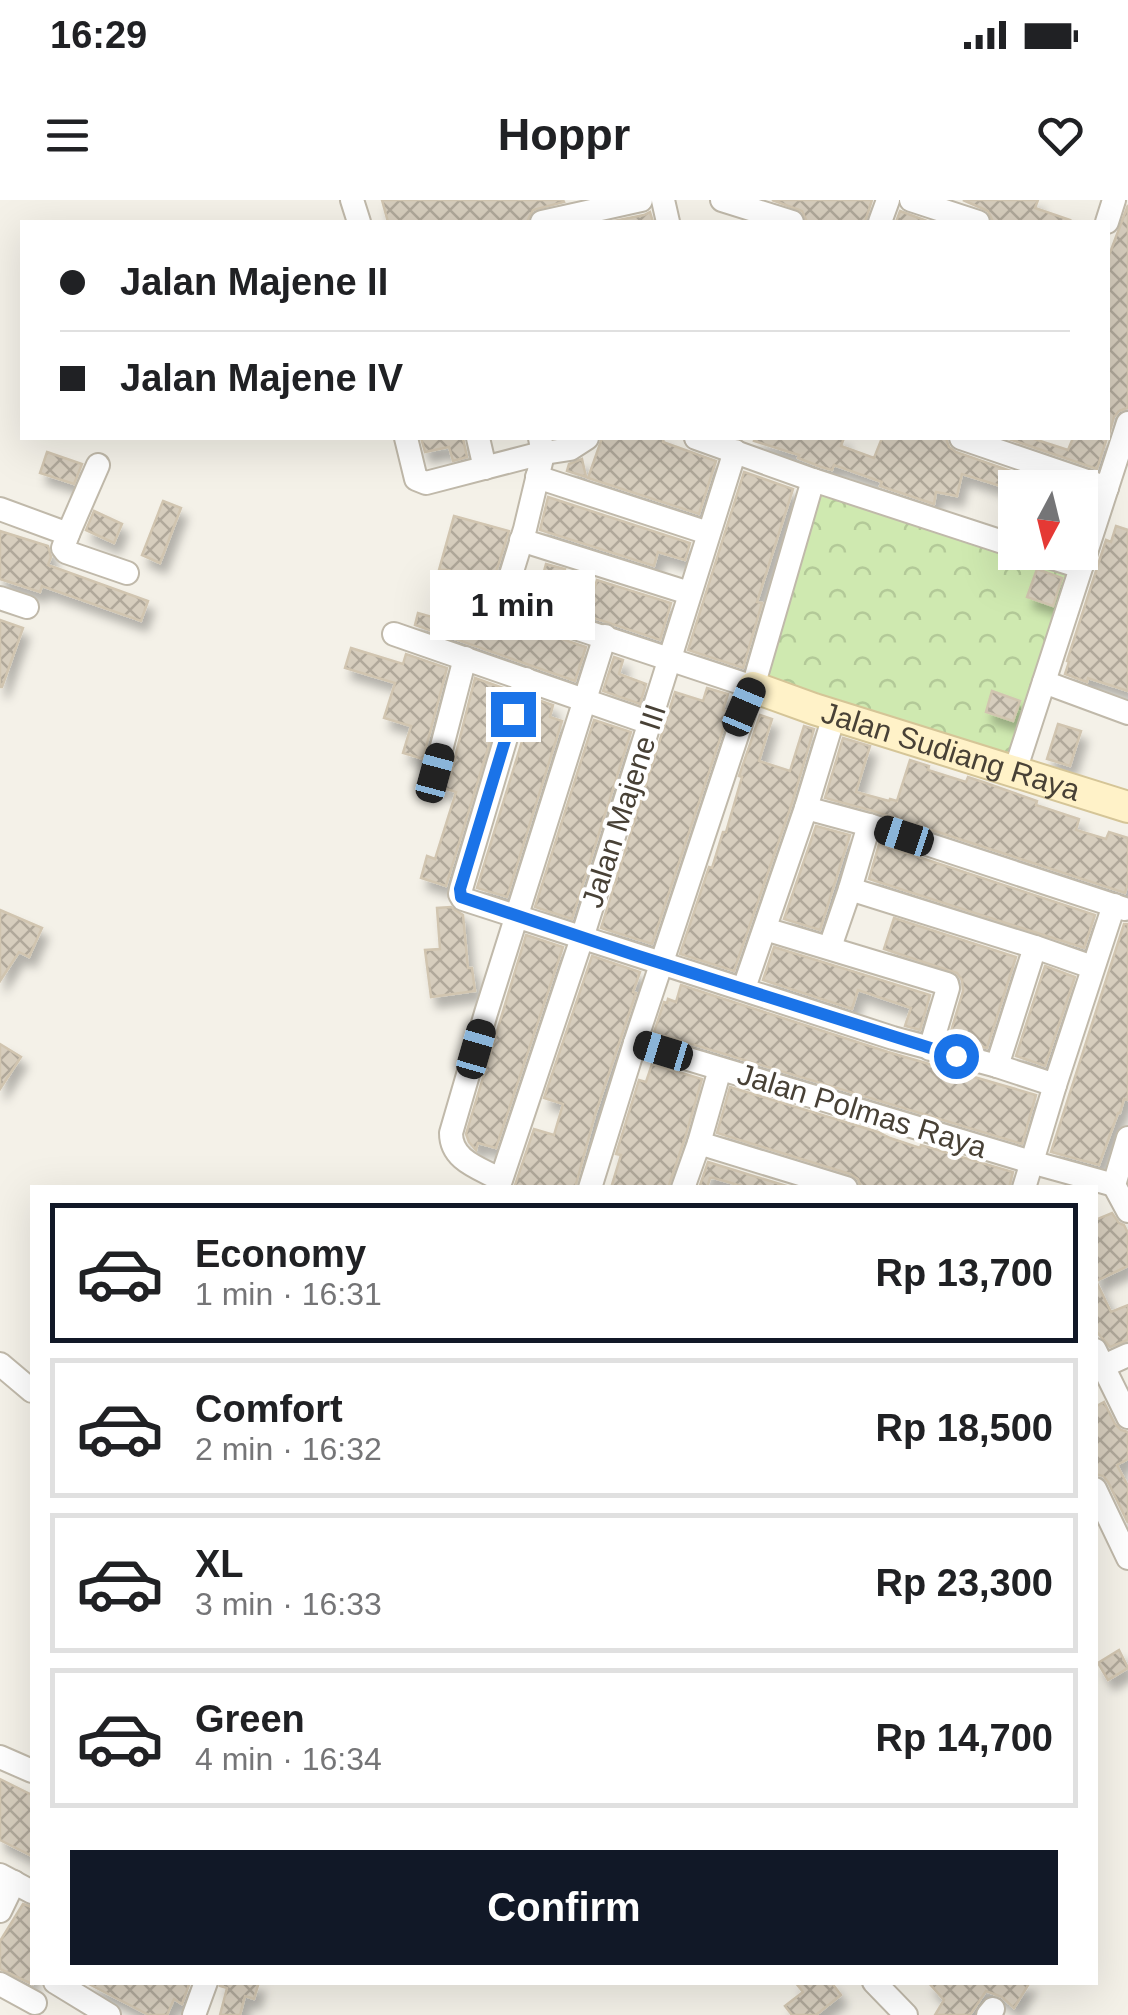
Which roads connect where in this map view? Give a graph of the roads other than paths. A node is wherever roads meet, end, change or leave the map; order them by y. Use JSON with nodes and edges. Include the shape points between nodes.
{"nodes":[{"id":1,"x":642,"y":200,"type":"edge"},
{"id":2,"x":722,"y":200,"type":"edge"},
{"id":3,"x":911,"y":200,"type":"edge"},
{"id":4,"x":575,"y":212,"type":"edge"},
{"id":5,"x":947,"y":217,"type":"edge"},
{"id":6,"x":549,"y":220,"type":"edge"},
{"id":7,"x":786,"y":220,"type":"edge"},
{"id":8,"x":1127,"y":429,"type":"edge"},
{"id":9,"x":407,"y":440,"type":"edge"},
{"id":10,"x":479,"y":440,"type":"edge"},
{"id":11,"x":584,"y":440,"type":"edge"},
{"id":12,"x":974,"y":440,"type":"edge"},
{"id":13,"x":715,"y":442,"type":"edge"},
{"id":14,"x":542,"y":446,"type":"edge"},
{"id":15,"x":1029,"y":449,"type":"edge"},
{"id":16,"x":98,"y":465,"type":"dead end"},
{"id":17,"x":486,"y":468,"type":"junction"},
{"id":18,"x":537,"y":477,"type":"junction"},
{"id":19,"x":1110,"y":479,"type":"junction"},
{"id":20,"x":813,"y":480,"type":"junction"},
{"id":21,"x":0,"y":509,"type":"edge"},
{"id":22,"x":1098,"y":514,"type":"edge"},
{"id":23,"x":708,"y":533,"type":"junction"},
{"id":24,"x":68,"y":534,"type":"junction"},
{"id":25,"x":523,"y":534,"type":"junction"},
{"id":26,"x":998,"y":540,"type":"edge"},
{"id":27,"x":1079,"y":570,"type":"edge"},
{"id":28,"x":127,"y":573,"type":"dead end"},
{"id":29,"x":443,"y":584,"type":"dead end"},
{"id":30,"x":689,"y":594,"type":"junction"},
{"id":31,"x":0,"y":598,"type":"edge"},
{"id":32,"x":502,"y":604,"type":"junction"},
{"id":33,"x":27,"y":607,"type":"dead end"},
{"id":34,"x":394,"y":634,"type":"dead end"},
{"id":35,"x":605,"y":636,"type":"junction"},
{"id":36,"x":465,"y":658,"type":"junction"},
{"id":37,"x":670,"y":659,"type":"junction"},
{"id":38,"x":526,"y":679,"type":"junction"},
{"id":39,"x":1044,"y":682,"type":"junction"},
{"id":40,"x":753,"y":687,"type":"junction"},
{"id":41,"x":586,"y":699,"type":"junction"},
{"id":42,"x":1125,"y":704,"type":"edge"},
{"id":43,"x":834,"y":716,"type":"junction"},
{"id":44,"x":650,"y":722,"type":"junction"},
{"id":45,"x":1015,"y":771,"type":"junction"},
{"id":46,"x":435,"y":773,"type":"dead end"},
{"id":47,"x":1128,"y":807,"type":"edge"},
{"id":48,"x":806,"y":808,"type":"junction"},
{"id":49,"x":868,"y":825,"type":"junction"},
{"id":50,"x":850,"y":888,"type":"junction"},
{"id":51,"x":1121,"y":908,"type":"edge"},
{"id":52,"x":518,"y":916,"type":"junction"},
{"id":53,"x":765,"y":929,"type":"junction"},
{"id":54,"x":582,"y":938,"type":"junction"},
{"id":55,"x":830,"y":947,"type":"junction"},
{"id":56,"x":1035,"y":947,"type":"junction"},
{"id":57,"x":662,"y":964,"type":"junction"},
{"id":58,"x":1092,"y":967,"type":"junction"},
{"id":59,"x":744,"y":988,"type":"junction"},
{"id":60,"x":635,"y":1042,"type":"junction"},
{"id":61,"x":930,"y":1049,"type":"junction"},
{"id":62,"x":997,"y":1066,"type":"junction"},
{"id":63,"x":720,"y":1069,"type":"junction"},
{"id":64,"x":1055,"y":1085,"type":"junction"},
{"id":65,"x":1128,"y":1138,"type":"edge"},
{"id":66,"x":699,"y":1143,"type":"junction"},
{"id":67,"x":1031,"y":1162,"type":"junction"},
{"id":68,"x":591,"y":1185,"type":"edge"},
{"id":69,"x":684,"y":1185,"type":"edge"},
{"id":70,"x":836,"y":1185,"type":"edge"},
{"id":71,"x":1025,"y":1185,"type":"edge"},
{"id":72,"x":1114,"y":1185,"type":"junction"},
{"id":73,"x":1128,"y":1211,"type":"edge"},
{"id":74,"x":1128,"y":1355,"type":"edge"},
{"id":75,"x":1098,"y":1362,"type":"edge"},
{"id":76,"x":0,"y":1364,"type":"edge"},
{"id":77,"x":30,"y":1389,"type":"edge"},
{"id":78,"x":1128,"y":1417,"type":"edge"},
{"id":79,"x":1098,"y":1494,"type":"edge"},
{"id":80,"x":1128,"y":1558,"type":"edge"},
{"id":81,"x":0,"y":1757,"type":"edge"},
{"id":82,"x":30,"y":1770,"type":"edge"},
{"id":83,"x":15,"y":1883,"type":"edge"},
{"id":84,"x":0,"y":1911,"type":"edge"},
{"id":85,"x":0,"y":1984,"type":"edge"},
{"id":86,"x":60,"y":1985,"type":"edge"},
{"id":87,"x":205,"y":1985,"type":"edge"},
{"id":88,"x":877,"y":1985,"type":"edge"},
{"id":89,"x":37,"y":2000,"type":"edge"},
{"id":90,"x":109,"y":2015,"type":"edge"},
{"id":91,"x":194,"y":2015,"type":"edge"},
{"id":92,"x":906,"y":2015,"type":"edge"}],
"edges":[{"from":1,"to":4,"type":"street"},
{"from":2,"to":7,"type":"street"},
{"from":3,"to":5,"type":"street"},
{"from":4,"to":6,"type":"street"},
{"from":8,"to":19,"type":"street"},
{"from":9,"to":17,"type":"street","via":[[418,481]]},
{"from":10,"to":17,"type":"street"},
{"from":11,"to":14,"type":"street","via":[[570,449]]},
{"from":12,"to":15,"type":"street"},
{"from":13,"to":20,"type":"street"},
{"from":13,"to":23,"type":"street","name":"Jalan Majene III"},
{"from":14,"to":17,"type":"street"},
{"from":14,"to":18,"type":"street"},
{"from":15,"to":19,"type":"street"},
{"from":16,"to":24,"type":"street"},
{"from":18,"to":23,"type":"street"},
{"from":18,"to":25,"type":"street"},
{"from":19,"to":22,"type":"street"},
{"from":20,"to":26,"type":"street"},
{"from":20,"to":40,"type":"street"},
{"from":21,"to":24,"type":"street"},
{"from":23,"to":30,"type":"street","name":"Jalan Majene III"},
{"from":24,"to":28,"type":"street","via":[[63,550]]},
{"from":25,"to":30,"type":"street"},
{"from":25,"to":32,"type":"street"},
{"from":27,"to":39,"type":"street"},
{"from":29,"to":32,"type":"street"},
{"from":30,"to":37,"type":"street","name":"Jalan Majene III"},
{"from":31,"to":33,"type":"street"},
{"from":32,"to":35,"type":"street"},
{"from":34,"to":36,"type":"street"},
{"from":35,"to":37,"type":"street"},
{"from":35,"to":41,"type":"street"},
{"from":36,"to":38,"type":"street"},
{"from":36,"to":46,"type":"street"},
{"from":37,"to":40,"type":"street"},
{"from":37,"to":44,"type":"street","name":"Jalan Majene III"},
{"from":38,"to":41,"type":"street"},
{"from":38,"to":52,"type":"street","via":[[460,894]]},
{"from":39,"to":42,"type":"street"},
{"from":39,"to":45,"type":"street"},
{"from":40,"to":43,"type":"street","name":"Jalan Sudiang Raya"},
{"from":40,"to":57,"type":"street"},
{"from":41,"to":44,"type":"street"},
{"from":41,"to":52,"type":"street"},
{"from":43,"to":45,"type":"street","name":"Jalan Sudiang Raya"},
{"from":43,"to":48,"type":"street"},
{"from":44,"to":54,"type":"street","name":"Jalan Majene III"},
{"from":45,"to":47,"type":"street","name":"Jalan Sudiang Raya"},
{"from":48,"to":49,"type":"street"},
{"from":48,"to":53,"type":"street"},
{"from":49,"to":50,"type":"street"},
{"from":49,"to":51,"type":"street"},
{"from":50,"to":55,"type":"street"},
{"from":50,"to":56,"type":"street"},
{"from":51,"to":58,"type":"street"},
{"from":52,"to":54,"type":"street"},
{"from":52,"to":54,"type":"street","name":"Jalan Majene III","via":[[451,1133],[457,1155],[501,1180]]},
{"from":53,"to":55,"type":"street"},
{"from":53,"to":59,"type":"street"},
{"from":54,"to":57,"type":"street"},
{"from":55,"to":61,"type":"street","via":[[947,984]]},
{"from":56,"to":58,"type":"street"},
{"from":56,"to":62,"type":"street"},
{"from":57,"to":59,"type":"street"},
{"from":57,"to":60,"type":"street"},
{"from":58,"to":64,"type":"street"},
{"from":59,"to":61,"type":"street"},
{"from":60,"to":63,"type":"street","name":"Jalan Polmas Raya"},
{"from":60,"to":68,"type":"street"},
{"from":61,"to":62,"type":"street"},
{"from":62,"to":64,"type":"street"},
{"from":63,"to":66,"type":"street"},
{"from":63,"to":67,"type":"street","name":"Jalan Polmas Raya"},
{"from":64,"to":67,"type":"street"},
{"from":65,"to":72,"type":"street"},
{"from":66,"to":69,"type":"street"},
{"from":66,"to":70,"type":"street"},
{"from":67,"to":71,"type":"street"},
{"from":67,"to":72,"type":"street","name":"Jalan Polmas Raya"},
{"from":72,"to":73,"type":"street"},
{"from":74,"to":75,"type":"street"},
{"from":75,"to":78,"type":"street"},
{"from":76,"to":77,"type":"street"},
{"from":79,"to":80,"type":"street"},
{"from":81,"to":82,"type":"street"},
{"from":83,"to":84,"type":"street"},
{"from":85,"to":89,"type":"street"},
{"from":86,"to":90,"type":"street"},
{"from":87,"to":91,"type":"street"},
{"from":88,"to":92,"type":"street"}]}
